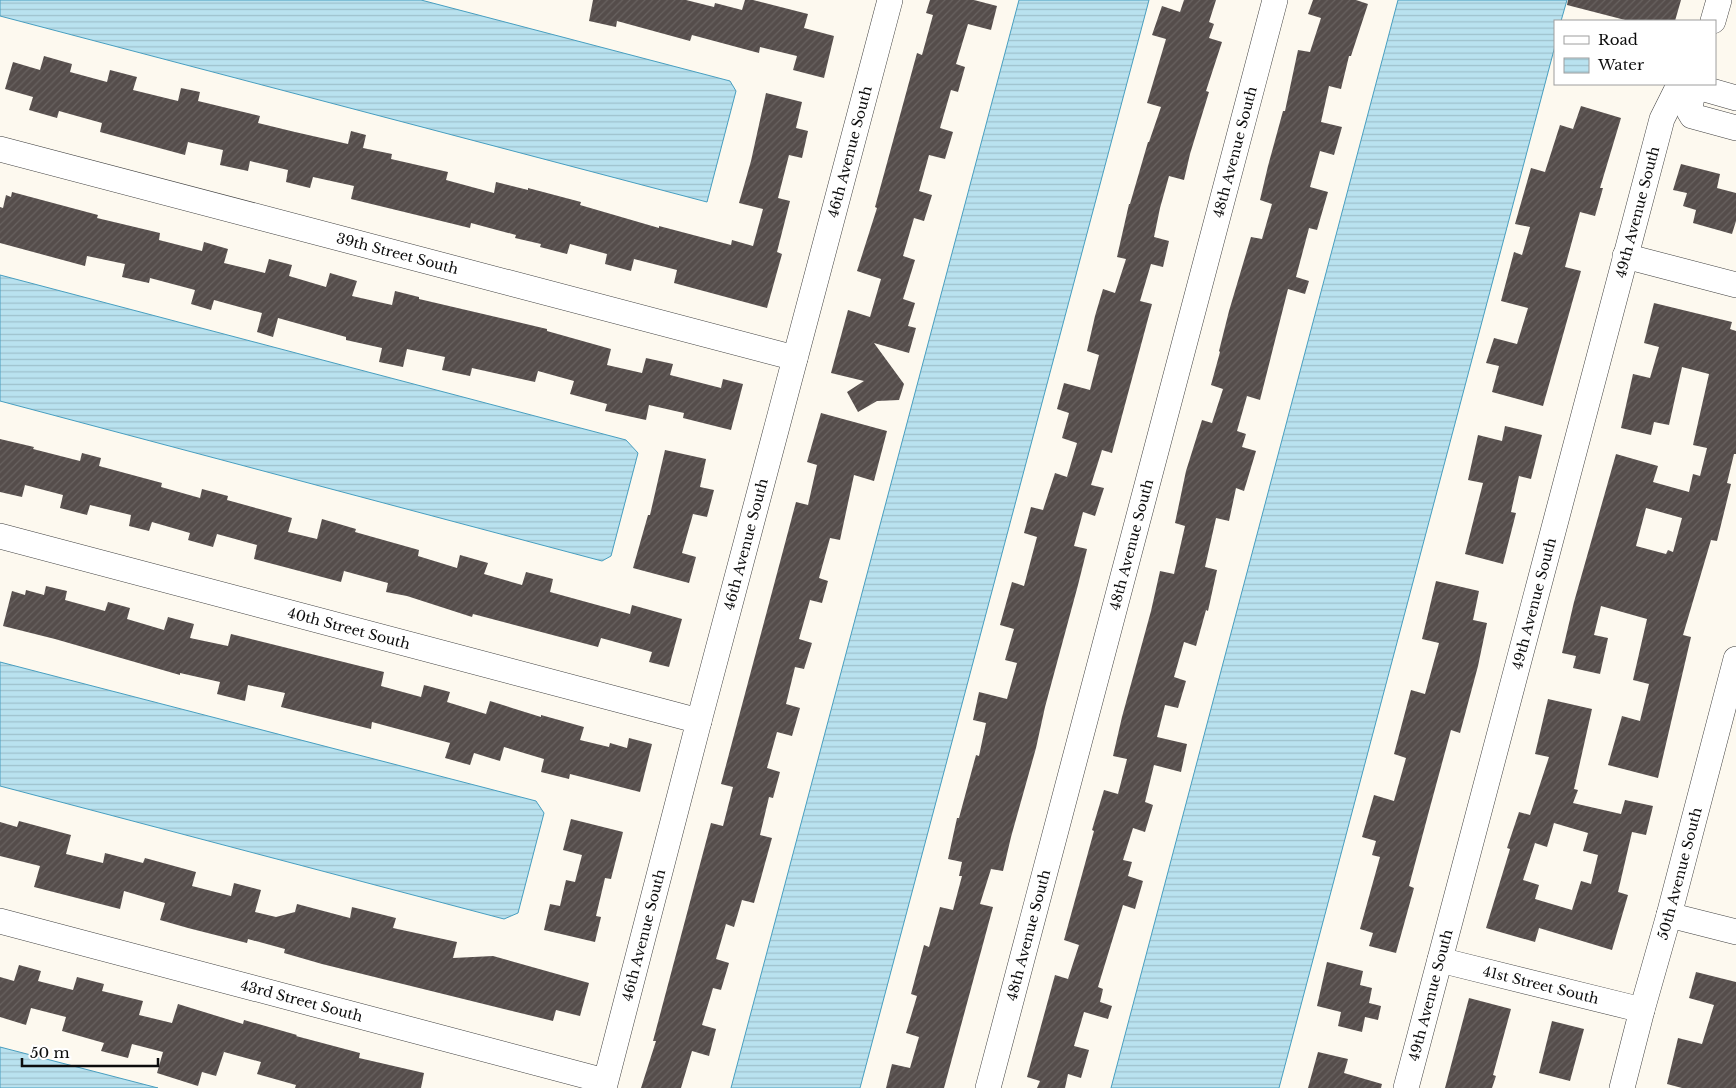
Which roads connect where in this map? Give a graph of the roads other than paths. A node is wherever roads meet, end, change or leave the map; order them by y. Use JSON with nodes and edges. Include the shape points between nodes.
{"nodes":[{"id":1,"x":888,"y":0,"type":"edge"},
{"id":2,"x":1275,"y":0,"type":"edge"},
{"id":3,"x":1718,"y":0,"type":"edge"},
{"id":4,"x":1712,"y":20,"type":"edge"},
{"id":5,"x":1682,"y":86,"type":"edge"},
{"id":6,"x":1736,"y":98,"type":"edge"},
{"id":7,"x":1736,"y":128,"type":"edge"},
{"id":8,"x":0,"y":149,"type":"edge"},
{"id":9,"x":1626,"y":256,"type":"junction"},
{"id":10,"x":1736,"y":285,"type":"edge"},
{"id":11,"x":795,"y":358,"type":"junction"},
{"id":12,"x":0,"y":536,"type":"edge"},
{"id":13,"x":1736,"y":659,"type":"edge"},
{"id":14,"x":1729,"y":717,"type":"edge"},
{"id":15,"x":699,"y":722,"type":"junction"},
{"id":16,"x":1669,"y":915,"type":"junction"},
{"id":17,"x":0,"y":921,"type":"edge"},
{"id":18,"x":1736,"y":932,"type":"edge"},
{"id":19,"x":1440,"y":960,"type":"junction"},
{"id":20,"x":1642,"y":1010,"type":"junction"},
{"id":21,"x":604,"y":1085,"type":"edge"},
{"id":22,"x":988,"y":1088,"type":"edge"},
{"id":23,"x":1406,"y":1088,"type":"edge"},
{"id":24,"x":1622,"y":1088,"type":"edge"}],
"edges":[{"from":1,"to":11,"type":"street","name":"46th Avenue South"},
{"from":2,"to":22,"type":"street","name":"48th Avenue South"},
{"from":3,"to":4,"type":"street"},
{"from":5,"to":6,"type":"street"},
{"from":5,"to":7,"type":"street","via":[[1692,116]]},
{"from":5,"to":9,"type":"street","name":"49th Avenue South","via":[[1662,119]]},
{"from":8,"to":11,"type":"street","name":"39th Street South"},
{"from":9,"to":10,"type":"street"},
{"from":9,"to":19,"type":"street","name":"49th Avenue South"},
{"from":11,"to":15,"type":"street","name":"46th Avenue South"},
{"from":12,"to":15,"type":"street","name":"40th Street South"},
{"from":13,"to":14,"type":"street","name":"50th Avenue South"},
{"from":14,"to":16,"type":"street","name":"50th Avenue South"},
{"from":15,"to":21,"type":"street","name":"46th Avenue South"},
{"from":16,"to":18,"type":"street"},
{"from":16,"to":20,"type":"street","name":"50th Avenue South"},
{"from":17,"to":21,"type":"street","name":"43rd Street South"},
{"from":19,"to":20,"type":"street","name":"41st Street South"},
{"from":19,"to":23,"type":"street","name":"49th Avenue South"},
{"from":20,"to":24,"type":"street","name":"50th Avenue South"}]}
